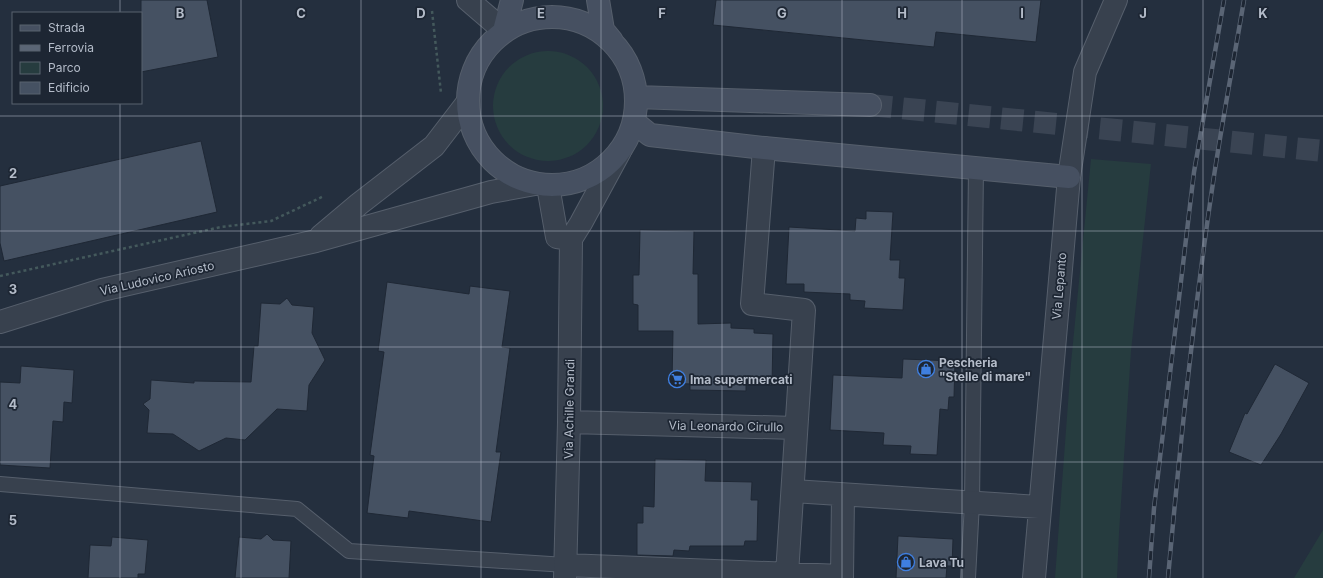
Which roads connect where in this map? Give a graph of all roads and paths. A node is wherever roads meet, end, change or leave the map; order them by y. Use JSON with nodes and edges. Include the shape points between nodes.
{"nodes":[{"id":1,"x":468,"y":0,"type":"edge"},
{"id":2,"x":512,"y":0,"type":"edge"},
{"id":3,"x":598,"y":0,"type":"edge"},
{"id":4,"x":1116,"y":0,"type":"edge"},
{"id":5,"x":432,"y":11,"type":"dead end"},
{"id":6,"x":504,"y":31,"type":"junction"},
{"id":7,"x":624,"y":58,"type":"junction"},
{"id":8,"x":441,"y":94,"type":"dead end"},
{"id":9,"x":636,"y":97,"type":"junction"},
{"id":10,"x":467,"y":103,"type":"junction"},
{"id":11,"x":870,"y":105,"type":"tunnel mouth"},
{"id":12,"x":634,"y":122,"type":"junction"},
{"id":13,"x":764,"y":148,"type":"junction"},
{"id":14,"x":620,"y":152,"type":"junction"},
{"id":15,"x":976,"y":168,"type":"junction"},
{"id":16,"x":1069,"y":177,"type":"junction"},
{"id":17,"x":542,"y":185,"type":"junction"},
{"id":18,"x":327,"y":194,"type":"dead end"},
{"id":19,"x":571,"y":239,"type":"junction"},
{"id":20,"x":316,"y":241,"type":"junction"},
{"id":21,"x":0,"y":276,"type":"edge"},
{"id":22,"x":0,"y":322,"type":"edge"},
{"id":23,"x":569,"y":422,"type":"junction"},
{"id":24,"x":796,"y":428,"type":"junction"},
{"id":25,"x":0,"y":484,"type":"edge"},
{"id":26,"x":793,"y":491,"type":"junction"},
{"id":27,"x":843,"y":495,"type":"junction"},
{"id":28,"x":972,"y":503,"type":"junction"},
{"id":29,"x":1039,"y":507,"type":"junction"},
{"id":30,"x":566,"y":571,"type":"edge"},
{"id":31,"x":787,"y":574,"type":"junction"},
{"id":32,"x":842,"y":577,"type":"edge"},
{"id":33,"x":968,"y":578,"type":"edge"},
{"id":34,"x":1034,"y":578,"type":"edge"}],
"edges":[{"from":1,"to":6,"type":"street"},
{"from":2,"to":6,"type":"street"},
{"from":3,"to":7,"type":"street","via":[[603,30]]},
{"from":4,"to":16,"type":"street","name":"Via Lepanto","via":[[1085,72]]},
{"from":5,"to":8,"type":"path"},
{"from":6,"to":7,"type":"street","via":[[526,20],[548,16],[564,17],[592,26],[606,35]]},
{"from":6,"to":10,"type":"street","via":[[478,58],[470,79]]},
{"from":7,"to":9,"type":"street","via":[[634,80]]},
{"from":9,"to":11,"type":"street"},
{"from":9,"to":12,"type":"street"},
{"from":10,"to":17,"type":"street","via":[[473,132],[484,151],[502,170]]},
{"from":10,"to":20,"type":"street","via":[[434,146]]},
{"from":12,"to":13,"type":"street","via":[[650,135]]},
{"from":12,"to":14,"type":"street"},
{"from":13,"to":15,"type":"street"},
{"from":13,"to":24,"type":"street","name":"Via Leonardo Cirullo","via":[[752,304],[804,310]]},
{"from":14,"to":17,"type":"street","via":[[606,166],[581,181]]},
{"from":14,"to":19,"type":"street"},
{"from":15,"to":16,"type":"street"},
{"from":15,"to":28,"type":"lane"},
{"from":16,"to":29,"type":"street","name":"Via Lepanto"},
{"from":17,"to":19,"type":"street","via":[[557,237]]},
{"from":17,"to":20,"type":"street","name":"Via Ludovico Ariosto","via":[[491,192]]},
{"from":18,"to":21,"type":"path","via":[[271,221],[221,227]]},
{"from":19,"to":23,"type":"street","name":"Via Achille Grandi"},
{"from":20,"to":22,"type":"street","name":"Via Ludovico Ariosto","via":[[102,290]]},
{"from":23,"to":24,"type":"street","name":"Via Leonardo Cirullo"},
{"from":23,"to":30,"type":"street","name":"Via Achille Grandi"},
{"from":24,"to":26,"type":"street"},
{"from":25,"to":30,"type":"lane","via":[[297,510],[349,551]]},
{"from":26,"to":27,"type":"street"},
{"from":26,"to":31,"type":"street"},
{"from":27,"to":28,"type":"street"},
{"from":27,"to":32,"type":"street"},
{"from":28,"to":29,"type":"street"},
{"from":28,"to":33,"type":"lane"},
{"from":29,"to":34,"type":"street","name":"Via Lepanto"},
{"from":30,"to":31,"type":"street"},
{"from":31,"to":32,"type":"street"}]}
